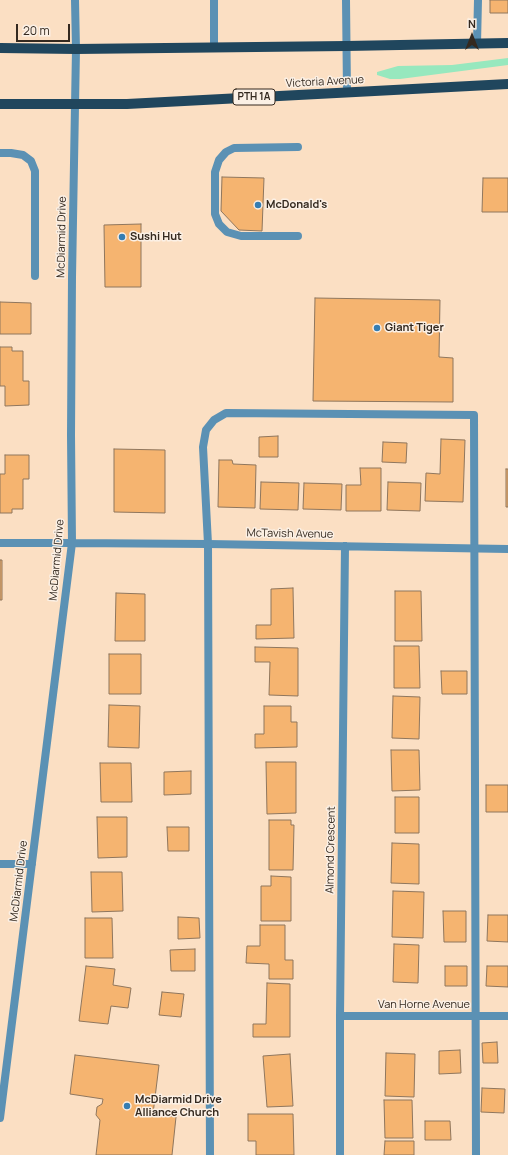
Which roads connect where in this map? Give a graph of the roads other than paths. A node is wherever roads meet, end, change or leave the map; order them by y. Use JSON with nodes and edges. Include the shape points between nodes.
{"nodes":[{"id":1,"x":75,"y":0,"type":"edge"},
{"id":2,"x":214,"y":0,"type":"edge"},
{"id":3,"x":346,"y":0,"type":"edge"},
{"id":4,"x":478,"y":0,"type":"edge"},
{"id":5,"x":508,"y":43,"type":"edge"},
{"id":6,"x":477,"y":44,"type":"junction"},
{"id":7,"x":346,"y":46,"type":"junction"},
{"id":8,"x":214,"y":47,"type":"junction"},
{"id":9,"x":0,"y":48,"type":"edge"},
{"id":10,"x":76,"y":49,"type":"junction"},
{"id":11,"x":508,"y":84,"type":"edge"},
{"id":12,"x":347,"y":92,"type":"junction"},
{"id":13,"x":0,"y":104,"type":"edge"},
{"id":14,"x":75,"y":105,"type":"junction"},
{"id":15,"x":298,"y":147,"type":"dead end"},
{"id":16,"x":0,"y":153,"type":"edge"},
{"id":17,"x":298,"y":236,"type":"dead end"},
{"id":18,"x":35,"y":276,"type":"dead end"},
{"id":19,"x":0,"y":542,"type":"edge"},
{"id":20,"x":72,"y":543,"type":"junction"},
{"id":21,"x":208,"y":544,"type":"junction"},
{"id":22,"x":345,"y":546,"type":"junction"},
{"id":23,"x":474,"y":548,"type":"junction"},
{"id":24,"x":508,"y":549,"type":"edge"},
{"id":25,"x":0,"y":864,"type":"edge"},
{"id":26,"x":32,"y":864,"type":"junction"},
{"id":27,"x":340,"y":1016,"type":"junction"},
{"id":28,"x":476,"y":1016,"type":"junction"},
{"id":29,"x":508,"y":1016,"type":"edge"},
{"id":30,"x":0,"y":1118,"type":"edge"},
{"id":31,"x":210,"y":1155,"type":"edge"},
{"id":32,"x":340,"y":1155,"type":"edge"},
{"id":33,"x":476,"y":1155,"type":"edge"}],
"edges":[{"from":1,"to":10,"type":"street","name":"McDiarmid Drive"},
{"from":2,"to":8,"type":"street"},
{"from":3,"to":7,"type":"street"},
{"from":4,"to":6,"type":"street"},
{"from":5,"to":6,"type":"main road"},
{"from":6,"to":7,"type":"main road"},
{"from":7,"to":8,"type":"main road"},
{"from":7,"to":12,"type":"street"},
{"from":8,"to":10,"type":"main road"},
{"from":9,"to":10,"type":"main road"},
{"from":10,"to":14,"type":"street","name":"McDiarmid Drive"},
{"from":11,"to":12,"type":"main road","name":"Victoria Avenue","number":"PTH 1A"},
{"from":12,"to":14,"type":"main road","name":"Victoria Avenue","number":"PTH 1A"},
{"from":13,"to":14,"type":"main road","name":"Victoria Avenue","number":"PTH 1A"},
{"from":14,"to":20,"type":"street","name":"McDiarmid Drive"},
{"from":15,"to":17,"type":"street","via":[[234,148],[219,160],[215,172],[215,214],[219,224],[228,232],[241,236]]},
{"from":16,"to":18,"type":"street","via":[[23,155],[31,161],[35,171]]},
{"from":19,"to":20,"type":"street","name":"McTavish Avenue"},
{"from":20,"to":21,"type":"street","name":"McTavish Avenue"},
{"from":20,"to":26,"type":"street","name":"McDiarmid Drive"},
{"from":21,"to":22,"type":"street","name":"McTavish Avenue"},
{"from":21,"to":23,"type":"street","via":[[203,447],[206,430],[214,420],[226,413],[474,414]]},
{"from":21,"to":31,"type":"street"},
{"from":22,"to":23,"type":"street","name":"McTavish Avenue"},
{"from":22,"to":27,"type":"street","name":"Almond Crescent"},
{"from":23,"to":24,"type":"street","name":"McTavish Avenue"},
{"from":23,"to":28,"type":"street"},
{"from":25,"to":26,"type":"street"},
{"from":26,"to":30,"type":"street","name":"McDiarmid Drive"},
{"from":27,"to":28,"type":"street","name":"Van Horne Avenue"},
{"from":27,"to":32,"type":"street","name":"Almond Crescent"},
{"from":28,"to":29,"type":"street","name":"Van Horne Avenue"},
{"from":28,"to":33,"type":"street"}]}
